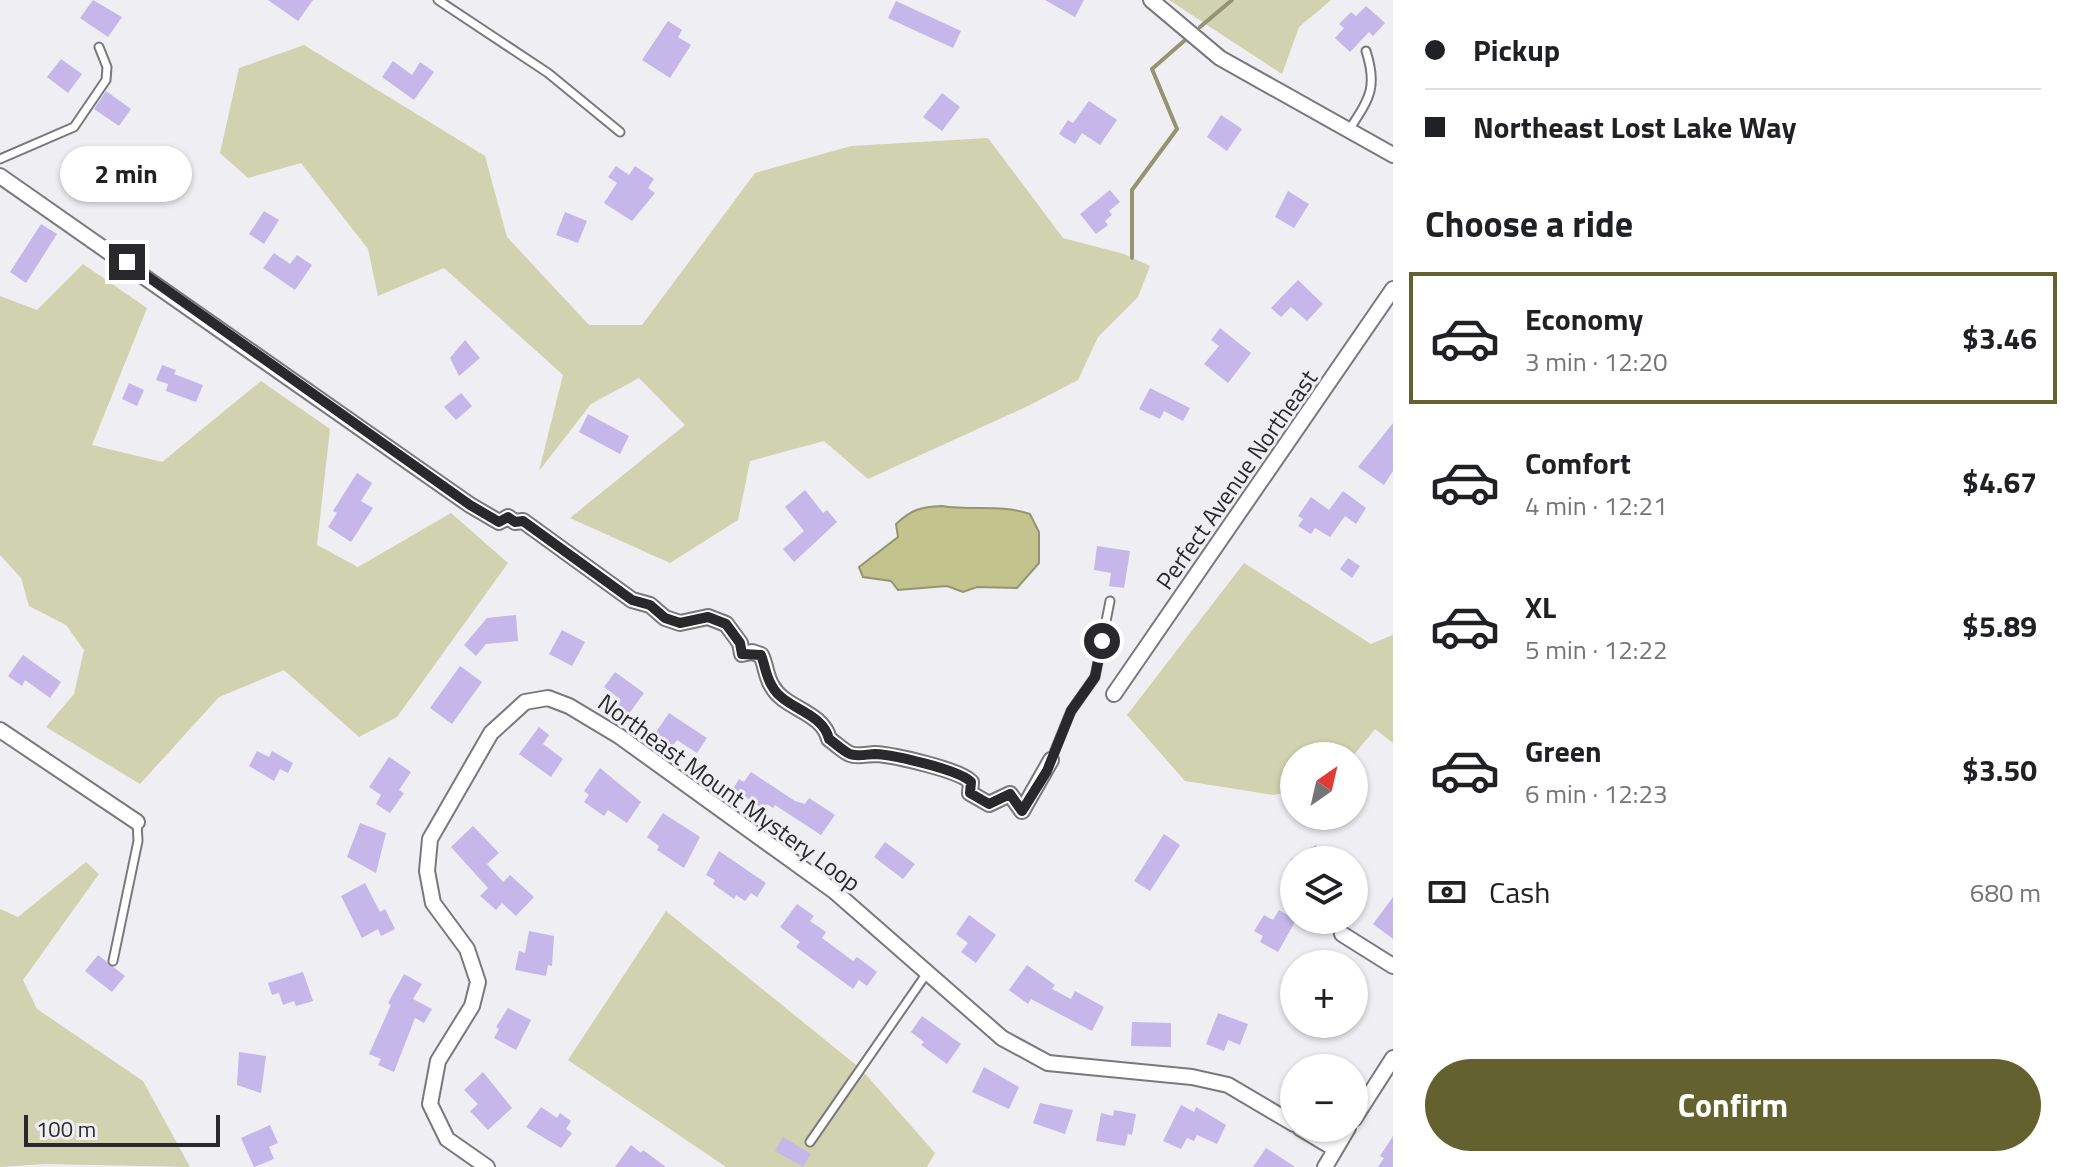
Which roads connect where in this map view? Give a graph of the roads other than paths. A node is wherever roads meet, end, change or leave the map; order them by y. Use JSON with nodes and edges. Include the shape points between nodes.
{"nodes":[{"id":1,"x":438,"y":0,"type":"edge"},
{"id":2,"x":1151,"y":0,"type":"edge"},
{"id":3,"x":99,"y":47,"type":"dead end"},
{"id":4,"x":1366,"y":51,"type":"dead end"},
{"id":5,"x":1349,"y":130,"type":"junction"},
{"id":6,"x":620,"y":132,"type":"dead end"},
{"id":7,"x":1393,"y":155,"type":"edge"},
{"id":8,"x":0,"y":159,"type":"edge"},
{"id":9,"x":0,"y":176,"type":"edge"},
{"id":10,"x":1393,"y":289,"type":"edge"},
{"id":11,"x":1110,"y":601,"type":"dead end"},
{"id":12,"x":1114,"y":694,"type":"dead end"},
{"id":13,"x":0,"y":730,"type":"edge"},
{"id":14,"x":1051,"y":760,"type":"joint"},
{"id":15,"x":137,"y":822,"type":"joint"},
{"id":16,"x":1342,"y":934,"type":"dead end"},
{"id":17,"x":113,"y":961,"type":"dead end"},
{"id":18,"x":1393,"y":966,"type":"edge"},
{"id":19,"x":928,"y":972,"type":"junction"},
{"id":20,"x":1393,"y":1058,"type":"edge"},
{"id":21,"x":1368,"y":1097,"type":"edge"},
{"id":22,"x":1280,"y":1116,"type":"edge"},
{"id":23,"x":810,"y":1142,"type":"dead end"},
{"id":24,"x":1323,"y":1142,"type":"edge"},
{"id":25,"x":1339,"y":1142,"type":"edge"},
{"id":26,"x":1335,"y":1149,"type":"junction"},
{"id":27,"x":487,"y":1167,"type":"edge"},
{"id":28,"x":1325,"y":1167,"type":"edge"}],
"edges":[{"from":1,"to":6,"type":"lane","via":[[548,73]]},
{"from":2,"to":5,"type":"street","via":[[1220,58]]},
{"from":3,"to":8,"type":"lane","via":[[106,80],[74,127]]},
{"from":4,"to":5,"type":"lane","via":[[1374,83]]},
{"from":5,"to":7,"type":"street"},
{"from":9,"to":14,"type":"street","via":[[470,505],[499,522],[508,517],[523,521],[665,618],[680,623],[708,617],[726,624],[742,654],[761,655],[775,690],[851,754],[912,758],[937,770],[950,769],[971,782],[970,793],[989,804],[1010,794],[1022,811]]},
{"from":10,"to":12,"type":"street","name":"Perfect Avenue Northeast"},
{"from":11,"to":14,"type":"lane","via":[[1095,677],[1071,711]]},
{"from":13,"to":15,"type":"street"},
{"from":15,"to":17,"type":"lane","via":[[138,841]]},
{"from":16,"to":18,"type":"street"},
{"from":19,"to":22,"type":"street","name":"Northeast Mount Mystery Loop","via":[[1002,1038],[1048,1063],[1228,1085]]},
{"from":19,"to":23,"type":"lane"},
{"from":19,"to":27,"type":"street","name":"Northeast Mount Mystery Loop","via":[[834,891],[619,736],[548,698],[525,702],[491,733],[430,839],[427,871],[433,903],[467,949],[478,982],[472,1006],[438,1061],[430,1104],[447,1139]]},
{"from":20,"to":21,"type":"street"},
{"from":24,"to":26,"type":"street"},
{"from":25,"to":26,"type":"street"},
{"from":26,"to":28,"type":"street"}]}
